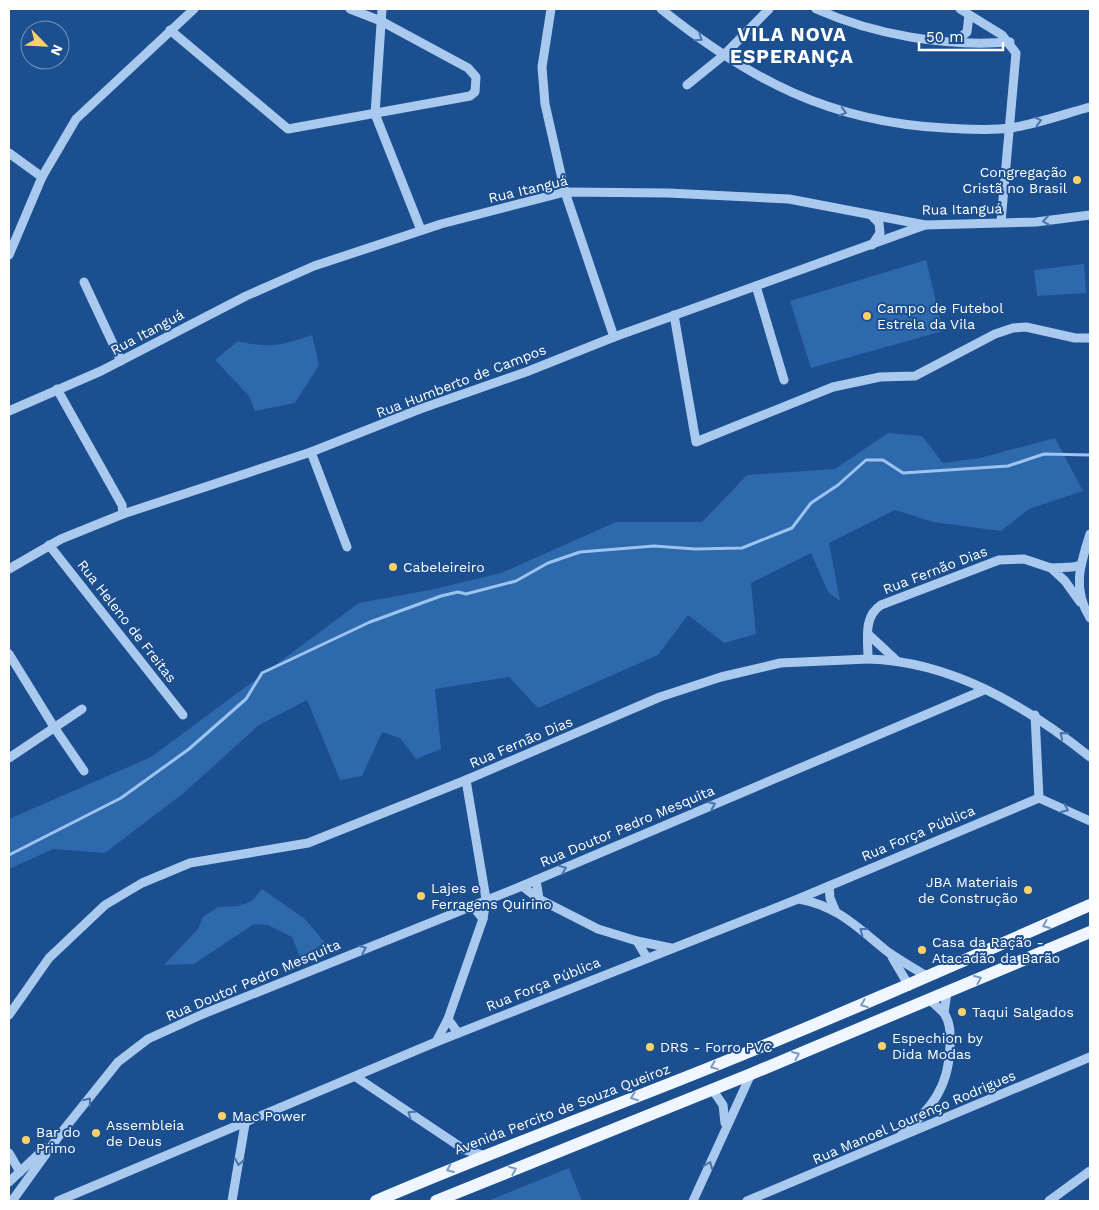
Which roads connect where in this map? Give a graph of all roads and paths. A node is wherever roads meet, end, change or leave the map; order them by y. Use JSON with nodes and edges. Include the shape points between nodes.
{"nodes":[{"id":1,"x":194,"y":9,"type":"edge"},
{"id":2,"x":350,"y":9,"type":"edge"},
{"id":3,"x":382,"y":9,"type":"edge"},
{"id":4,"x":551,"y":9,"type":"edge"},
{"id":5,"x":661,"y":9,"type":"edge"},
{"id":6,"x":769,"y":9,"type":"edge"},
{"id":7,"x":816,"y":9,"type":"edge"},
{"id":8,"x":960,"y":9,"type":"edge"},
{"id":9,"x":969,"y":15,"type":"junction"},
{"id":10,"x":381,"y":21,"type":"junction"},
{"id":11,"x":981,"y":23,"type":"junction"},
{"id":12,"x":170,"y":30,"type":"junction"},
{"id":13,"x":996,"y":31,"type":"junction"},
{"id":14,"x":967,"y":32,"type":"junction"},
{"id":15,"x":956,"y":41,"type":"junction"},
{"id":16,"x":1010,"y":42,"type":"junction"},
{"id":17,"x":986,"y":43,"type":"junction"},
{"id":18,"x":724,"y":55,"type":"junction"},
{"id":19,"x":687,"y":85,"type":"dead end"},
{"id":20,"x":1090,"y":107,"type":"edge"},
{"id":21,"x":374,"y":114,"type":"junction"},
{"id":22,"x":1009,"y":128,"type":"junction"},
{"id":23,"x":9,"y":152,"type":"edge"},
{"id":24,"x":42,"y":177,"type":"junction"},
{"id":25,"x":565,"y":192,"type":"junction"},
{"id":26,"x":1090,"y":215,"type":"edge"},
{"id":27,"x":871,"y":216,"type":"junction"},
{"id":28,"x":1001,"y":222,"type":"junction"},
{"id":29,"x":925,"y":225,"type":"junction"},
{"id":30,"x":421,"y":230,"type":"junction"},
{"id":31,"x":871,"y":245,"type":"junction"},
{"id":32,"x":9,"y":255,"type":"edge"},
{"id":33,"x":84,"y":282,"type":"dead end"},
{"id":34,"x":756,"y":286,"type":"junction"},
{"id":35,"x":674,"y":315,"type":"junction"},
{"id":36,"x":614,"y":336,"type":"junction"},
{"id":37,"x":1090,"y":338,"type":"edge"},
{"id":38,"x":121,"y":361,"type":"junction"},
{"id":39,"x":784,"y":380,"type":"dead end"},
{"id":40,"x":57,"y":389,"type":"junction"},
{"id":41,"x":9,"y":411,"type":"edge"},
{"id":42,"x":311,"y":452,"type":"junction"},
{"id":43,"x":123,"y":514,"type":"junction"},
{"id":44,"x":1090,"y":534,"type":"edge"},
{"id":45,"x":49,"y":545,"type":"junction"},
{"id":46,"x":347,"y":547,"type":"dead end"},
{"id":47,"x":1081,"y":564,"type":"junction"},
{"id":48,"x":1051,"y":568,"type":"junction"},
{"id":49,"x":9,"y":569,"type":"edge"},
{"id":50,"x":1082,"y":605,"type":"junction"},
{"id":51,"x":1090,"y":618,"type":"edge"},
{"id":52,"x":868,"y":634,"type":"junction"},
{"id":53,"x":9,"y":654,"type":"edge"},
{"id":54,"x":868,"y":659,"type":"junction"},
{"id":55,"x":897,"y":660,"type":"junction"},
{"id":56,"x":959,"y":680,"type":"junction"},
{"id":57,"x":984,"y":690,"type":"junction"},
{"id":58,"x":958,"y":701,"type":"junction"},
{"id":59,"x":82,"y":709,"type":"dead end"},
{"id":60,"x":183,"y":715,"type":"dead end"},
{"id":61,"x":1035,"y":715,"type":"junction"},
{"id":62,"x":54,"y":726,"type":"junction"},
{"id":63,"x":1090,"y":756,"type":"edge"},
{"id":64,"x":9,"y":758,"type":"edge"},
{"id":65,"x":84,"y":771,"type":"dead end"},
{"id":66,"x":466,"y":780,"type":"junction"},
{"id":67,"x":1039,"y":798,"type":"junction"},
{"id":68,"x":1090,"y":821,"type":"edge"},
{"id":69,"x":536,"y":880,"type":"junction"},
{"id":70,"x":522,"y":886,"type":"junction"},
{"id":71,"x":830,"y":886,"type":"junction"},
{"id":72,"x":486,"y":899,"type":"junction"},
{"id":73,"x":539,"y":899,"type":"junction"},
{"id":74,"x":798,"y":899,"type":"junction"},
{"id":75,"x":1090,"y":905,"type":"edge"},
{"id":76,"x":464,"y":908,"type":"junction"},
{"id":77,"x":835,"y":910,"type":"junction"},
{"id":78,"x":483,"y":920,"type":"junction"},
{"id":79,"x":1090,"y":932,"type":"edge"},
{"id":80,"x":637,"y":941,"type":"junction"},
{"id":81,"x":672,"y":948,"type":"junction"},
{"id":82,"x":890,"y":953,"type":"junction"},
{"id":83,"x":647,"y":958,"type":"junction"},
{"id":84,"x":928,"y":977,"type":"junction"},
{"id":85,"x":909,"y":986,"type":"junction"},
{"id":86,"x":947,"y":992,"type":"junction"},
{"id":87,"x":930,"y":1000,"type":"junction"},
{"id":88,"x":944,"y":1013,"type":"junction"},
{"id":89,"x":9,"y":1015,"type":"edge"},
{"id":90,"x":448,"y":1019,"type":"junction"},
{"id":91,"x":458,"y":1033,"type":"junction"},
{"id":92,"x":829,"y":1041,"type":"junction"},
{"id":93,"x":436,"y":1042,"type":"junction"},
{"id":94,"x":1090,"y":1057,"type":"edge"},
{"id":95,"x":751,"y":1074,"type":"junction"},
{"id":96,"x":356,"y":1077,"type":"junction"},
{"id":97,"x":679,"y":1080,"type":"junction"},
{"id":98,"x":712,"y":1089,"type":"junction"},
{"id":99,"x":926,"y":1108,"type":"junction"},
{"id":100,"x":937,"y":1122,"type":"junction"},
{"id":101,"x":246,"y":1124,"type":"junction"},
{"id":102,"x":725,"y":1128,"type":"junction"},
{"id":103,"x":62,"y":1133,"type":"junction"},
{"id":104,"x":896,"y":1139,"type":"junction"},
{"id":105,"x":9,"y":1153,"type":"edge"},
{"id":106,"x":483,"y":1155,"type":"junction"},
{"id":107,"x":1090,"y":1171,"type":"edge"},
{"id":108,"x":20,"y":1172,"type":"junction"},
{"id":109,"x":9,"y":1182,"type":"edge"},
{"id":110,"x":12,"y":1201,"type":"edge"},
{"id":111,"x":58,"y":1201,"type":"edge"},
{"id":112,"x":232,"y":1201,"type":"edge"},
{"id":113,"x":376,"y":1201,"type":"edge"},
{"id":114,"x":436,"y":1201,"type":"edge"},
{"id":115,"x":694,"y":1201,"type":"edge"},
{"id":116,"x":748,"y":1201,"type":"edge"},
{"id":117,"x":1049,"y":1201,"type":"edge"}],
"edges":[{"from":1,"to":12,"type":"street"},
{"from":2,"to":10,"type":"street"},
{"from":3,"to":10,"type":"street"},
{"from":4,"to":25,"type":"street","via":[[542,67],[545,104]]},
{"from":5,"to":18,"type":"street","one_way":true},
{"from":6,"to":18,"type":"street"},
{"from":7,"to":15,"type":"street","via":[[895,35]]},
{"from":8,"to":9,"type":"street"},
{"from":9,"to":11,"type":"street"},
{"from":9,"to":14,"type":"street"},
{"from":10,"to":21,"type":"street"},
{"from":10,"to":21,"type":"street","via":[[468,68],[476,77],[475,92],[470,96]]},
{"from":11,"to":13,"type":"street"},
{"from":11,"to":14,"type":"street"},
{"from":12,"to":21,"type":"street","via":[[284,127],[293,130]]},
{"from":12,"to":24,"type":"street","via":[[76,119]]},
{"from":13,"to":16,"type":"street"},
{"from":13,"to":17,"type":"street"},
{"from":14,"to":15,"type":"street"},
{"from":15,"to":17,"type":"street"},
{"from":16,"to":17,"type":"street"},
{"from":16,"to":22,"type":"street","via":[[1016,53],[1016,62]]},
{"from":18,"to":19,"type":"street"},
{"from":18,"to":22,"type":"street","one_way":true,"via":[[801,98],[841,112],[926,127]]},
{"from":22,"to":20,"type":"street","one_way":true},
{"from":21,"to":30,"type":"street"},
{"from":22,"to":28,"type":"street"},
{"from":23,"to":24,"type":"street"},
{"from":24,"to":32,"type":"street"},
{"from":25,"to":27,"type":"street","name":"Rua Itanguá","via":[[789,199]]},
{"from":25,"to":30,"type":"street","name":"Rua Itanguá"},
{"from":25,"to":36,"type":"street"},
{"from":26,"to":28,"type":"street","name":"Rua Itanguá","one_way":true,"via":[[1036,222]]},
{"from":27,"to":29,"type":"street","name":"Rua Itanguá"},
{"from":27,"to":31,"type":"street","via":[[878,223],[880,233]]},
{"from":28,"to":29,"type":"street","name":"Rua Itanguá"},
{"from":29,"to":31,"type":"street","name":"Rua Humberto de Campos"},
{"from":30,"to":38,"type":"street","name":"Rua Itanguá","via":[[314,266],[246,296]]},
{"from":31,"to":34,"type":"street","name":"Rua Humberto de Campos"},
{"from":33,"to":38,"type":"street"},
{"from":34,"to":35,"type":"street","name":"Rua Humberto de Campos"},
{"from":34,"to":39,"type":"street"},
{"from":35,"to":36,"type":"street","name":"Rua Humberto de Campos"},
{"from":35,"to":37,"type":"street","via":[[696,442],[833,387],[880,377],[915,376],[995,334],[1013,328],[1026,327],[1075,338]]},
{"from":36,"to":42,"type":"street","name":"Rua Humberto de Campos"},
{"from":38,"to":40,"type":"street","name":"Rua Itanguá"},
{"from":40,"to":41,"type":"street","name":"Rua Itanguá"},
{"from":40,"to":43,"type":"street","via":[[122,505]]},
{"from":42,"to":43,"type":"street","name":"Rua Humberto de Campos"},
{"from":42,"to":46,"type":"street"},
{"from":43,"to":45,"type":"street","name":"Rua Humberto de Campos"},
{"from":44,"to":47,"type":"street"},
{"from":45,"to":49,"type":"street","name":"Rua Humberto de Campos"},
{"from":45,"to":60,"type":"street","name":"Rua Heleno de Freitas"},
{"from":47,"to":48,"type":"street","name":"Rua Fernão Dias"},
{"from":47,"to":50,"type":"street"},
{"from":48,"to":50,"type":"street","name":"Rua Fernão Dias","via":[[1065,580]]},
{"from":48,"to":52,"type":"street","name":"Rua Fernão Dias","via":[[1024,559],[999,560],[881,605],[870,615]]},
{"from":50,"to":51,"type":"street","name":"Rua Fernão Dias"},
{"from":52,"to":54,"type":"street","name":"Rua Fernão Dias"},
{"from":52,"to":55,"type":"street"},
{"from":53,"to":62,"type":"street"},
{"from":54,"to":55,"type":"street"},
{"from":54,"to":66,"type":"street","name":"Rua Fernão Dias","via":[[780,663],[721,677],[660,697]]},
{"from":55,"to":56,"type":"street"},
{"from":56,"to":57,"type":"street"},
{"from":56,"to":58,"type":"street","via":[[963,690]]},
{"from":57,"to":58,"type":"street","name":"Rua Doutor Pedro Mesquita"},
{"from":57,"to":61,"type":"street"},
{"from":69,"to":58,"type":"street","name":"Rua Doutor Pedro Mesquita","one_way":true},
{"from":59,"to":62,"type":"street"},
{"from":63,"to":61,"type":"street","one_way":true},
{"from":61,"to":67,"type":"street"},
{"from":62,"to":64,"type":"street"},
{"from":62,"to":65,"type":"street"},
{"from":66,"to":72,"type":"street"},
{"from":66,"to":89,"type":"street","name":"Rua Fernão Dias","via":[[308,843],[190,863],[142,883],[105,905],[50,958]]},
{"from":67,"to":68,"type":"street","one_way":true},
{"from":67,"to":71,"type":"street","name":"Rua Força Pública"},
{"from":69,"to":70,"type":"street","name":"Rua Doutor Pedro Mesquita"},
{"from":69,"to":73,"type":"street"},
{"from":70,"to":72,"type":"street","name":"Rua Doutor Pedro Mesquita"},
{"from":70,"to":73,"type":"street"},
{"from":71,"to":74,"type":"street","name":"Rua Força Pública"},
{"from":71,"to":77,"type":"street"},
{"from":72,"to":76,"type":"street","name":"Rua Doutor Pedro Mesquita"},
{"from":72,"to":78,"type":"street"},
{"from":73,"to":80,"type":"street","via":[[598,930]]},
{"from":74,"to":77,"type":"street","via":[[818,902]]},
{"from":74,"to":81,"type":"street","name":"Rua Força Pública"},
{"from":75,"to":84,"type":"main road","name":"Avenida Percito de Souza Queiroz","one_way":true},
{"from":76,"to":78,"type":"street","via":[[475,909]]},
{"from":103,"to":76,"type":"street","name":"Rua Doutor Pedro Mesquita","one_way":true,"via":[[118,1062],[148,1039]]},
{"from":82,"to":77,"type":"street","one_way":true},
{"from":78,"to":90,"type":"street"},
{"from":86,"to":79,"type":"main road","one_way":true},
{"from":80,"to":81,"type":"street"},
{"from":80,"to":83,"type":"street"},
{"from":81,"to":83,"type":"street","name":"Rua Força Pública"},
{"from":82,"to":84,"type":"street"},
{"from":82,"to":85,"type":"street"},
{"from":83,"to":91,"type":"street","name":"Rua Força Pública"},
{"from":84,"to":85,"type":"main road","name":"Avenida Percito de Souza Queiroz"},
{"from":85,"to":92,"type":"main road","via":[[895,1007],[841,1030]]},
{"from":85,"to":97,"type":"main road","name":"Avenida Percito de Souza Queiroz","one_way":true},
{"from":86,"to":87,"type":"main road"},
{"from":86,"to":88,"type":"street"},
{"from":87,"to":88,"type":"street"},
{"from":87,"to":92,"type":"main road"},
{"from":88,"to":99,"type":"street","via":[[950,1027],[949,1072]]},
{"from":90,"to":91,"type":"street"},
{"from":90,"to":93,"type":"street"},
{"from":91,"to":93,"type":"street","name":"Rua Força Pública"},
{"from":95,"to":92,"type":"main road","one_way":true},
{"from":93,"to":96,"type":"street","name":"Rua Força Pública"},
{"from":94,"to":100,"type":"street","name":"Rua Manoel Lourenço Rodrigues"},
{"from":95,"to":98,"type":"main road"},
{"from":95,"to":102,"type":"street"},
{"from":96,"to":101,"type":"street","name":"Rua Força Pública"},
{"from":106,"to":96,"type":"street","one_way":true,"via":[[465,1150]]},
{"from":97,"to":98,"type":"main road","via":[[704,1083]]},
{"from":97,"to":106,"type":"main road","name":"Avenida Percito de Souza Queiroz","one_way":true},
{"from":98,"to":102,"type":"street","via":[[726,1114]]},
{"from":114,"to":98,"type":"main road","one_way":true},
{"from":99,"to":100,"type":"street","via":[[930,1119]]},
{"from":99,"to":104,"type":"street"},
{"from":100,"to":104,"type":"street","name":"Rua Manoel Lourenço Rodrigues"},
{"from":101,"to":111,"type":"street","name":"Rua Força Pública"},
{"from":101,"to":112,"type":"street","one_way":true},
{"from":115,"to":102,"type":"street","one_way":true},
{"from":103,"to":108,"type":"street","name":"Rua Doutor Pedro Mesquita"},
{"from":103,"to":110,"type":"street","name":"Rua Doutor Pedro Mesquita"},
{"from":104,"to":116,"type":"street","name":"Rua Manoel Lourenço Rodrigues"},
{"from":105,"to":108,"type":"street"},
{"from":106,"to":113,"type":"main road","name":"Avenida Percito de Souza Queiroz","one_way":true},
{"from":107,"to":117,"type":"street"},
{"from":108,"to":109,"type":"street","name":"Rua Doutor Pedro Mesquita"}]}
